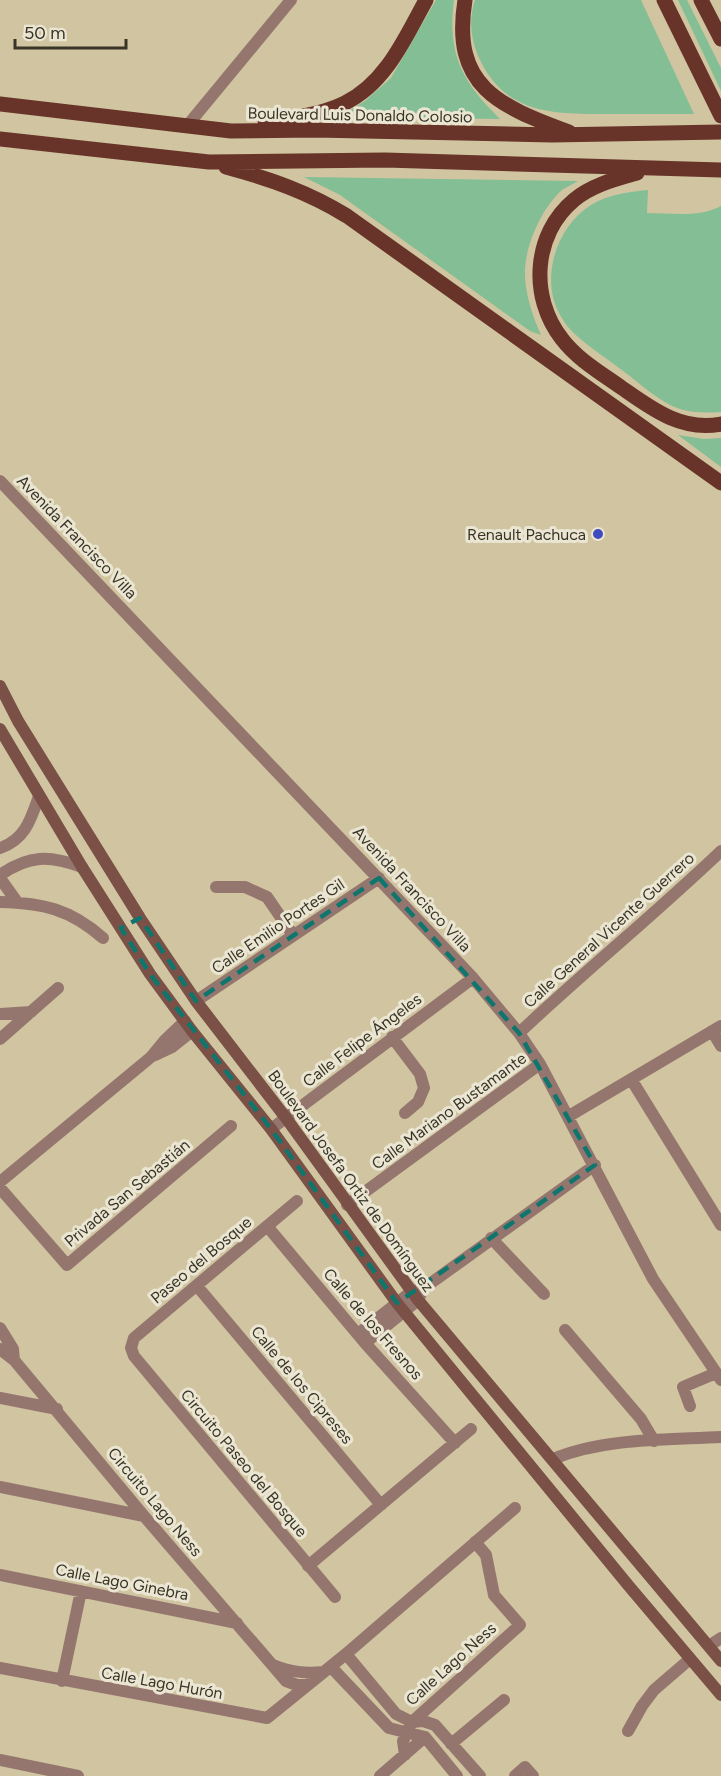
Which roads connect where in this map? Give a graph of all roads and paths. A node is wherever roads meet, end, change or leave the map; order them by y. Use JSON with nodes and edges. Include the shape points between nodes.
{"nodes":[{"id":1,"x":291,"y":0,"type":"edge"},
{"id":2,"x":426,"y":0,"type":"edge"},
{"id":3,"x":465,"y":0,"type":"edge"},
{"id":4,"x":653,"y":0,"type":"edge"},
{"id":5,"x":664,"y":0,"type":"edge"},
{"id":6,"x":701,"y":0,"type":"edge"},
{"id":7,"x":721,"y":39,"type":"edge"},
{"id":8,"x":691,"y":53,"type":"junction"},
{"id":9,"x":0,"y":104,"type":"edge"},
{"id":10,"x":721,"y":116,"type":"edge"},
{"id":11,"x":187,"y":126,"type":"junction"},
{"id":12,"x":231,"y":131,"type":"junction"},
{"id":13,"x":721,"y":132,"type":"edge"},
{"id":14,"x":578,"y":135,"type":"junction"},
{"id":15,"x":0,"y":139,"type":"edge"},
{"id":16,"x":209,"y":162,"type":"junction"},
{"id":17,"x":650,"y":169,"type":"junction"},
{"id":18,"x":721,"y":170,"type":"edge"},
{"id":19,"x":721,"y":424,"type":"edge"},
{"id":20,"x":0,"y":481,"type":"edge"},
{"id":21,"x":721,"y":483,"type":"edge"},
{"id":22,"x":0,"y":686,"type":"edge"},
{"id":23,"x":0,"y":729,"type":"edge"},
{"id":24,"x":39,"y":796,"type":"junction"},
{"id":25,"x":0,"y":848,"type":"edge"},
{"id":26,"x":721,"y":851,"type":"edge"},
{"id":27,"x":82,"y":867,"type":"junction"},
{"id":28,"x":0,"y":877,"type":"edge"},
{"id":29,"x":379,"y":878,"type":"junction"},
{"id":30,"x":216,"y":887,"type":"dead end"},
{"id":31,"x":0,"y":902,"type":"edge"},
{"id":32,"x":17,"y":902,"type":"junction"},
{"id":33,"x":140,"y":918,"type":"junction"},
{"id":34,"x":121,"y":928,"type":"junction"},
{"id":35,"x":293,"y":935,"type":"junction"},
{"id":36,"x":103,"y":938,"type":"dead end"},
{"id":37,"x":473,"y":978,"type":"junction"},
{"id":38,"x":58,"y":988,"type":"dead end"},
{"id":39,"x":196,"y":1001,"type":"junction"},
{"id":40,"x":31,"y":1012,"type":"junction"},
{"id":41,"x":0,"y":1014,"type":"edge"},
{"id":42,"x":188,"y":1026,"type":"junction"},
{"id":43,"x":716,"y":1028,"type":"edge"},
{"id":44,"x":519,"y":1032,"type":"junction"},
{"id":45,"x":392,"y":1037,"type":"junction"},
{"id":46,"x":0,"y":1039,"type":"edge"},
{"id":47,"x":227,"y":1041,"type":"junction"},
{"id":48,"x":721,"y":1046,"type":"edge"},
{"id":49,"x":211,"y":1054,"type":"junction"},
{"id":50,"x":540,"y":1064,"type":"junction"},
{"id":51,"x":631,"y":1079,"type":"junction"},
{"id":52,"x":405,"y":1113,"type":"dead end"},
{"id":53,"x":569,"y":1116,"type":"junction"},
{"id":54,"x":286,"y":1118,"type":"junction"},
{"id":55,"x":231,"y":1126,"type":"dead end"},
{"id":56,"x":271,"y":1129,"type":"junction"},
{"id":57,"x":595,"y":1165,"type":"junction"},
{"id":58,"x":0,"y":1182,"type":"edge"},
{"id":59,"x":0,"y":1188,"type":"edge"},
{"id":60,"x":297,"y":1201,"type":"dead end"},
{"id":61,"x":347,"y":1205,"type":"junction"},
{"id":62,"x":721,"y":1225,"type":"edge"},
{"id":63,"x":267,"y":1227,"type":"junction"},
{"id":64,"x":491,"y":1238,"type":"junction"},
{"id":65,"x":197,"y":1286,"type":"junction"},
{"id":66,"x":544,"y":1294,"type":"dead end"},
{"id":67,"x":415,"y":1296,"type":"junction"},
{"id":68,"x":400,"y":1308,"type":"junction"},
{"id":69,"x":0,"y":1328,"type":"edge"},
{"id":70,"x":565,"y":1330,"type":"dead end"},
{"id":71,"x":362,"y":1339,"type":"junction"},
{"id":72,"x":131,"y":1348,"type":"joint"},
{"id":73,"x":0,"y":1349,"type":"edge"},
{"id":74,"x":14,"y":1360,"type":"junction"},
{"id":75,"x":718,"y":1376,"type":"edge"},
{"id":76,"x":0,"y":1398,"type":"edge"},
{"id":77,"x":690,"y":1406,"type":"dead end"},
{"id":78,"x":57,"y":1409,"type":"junction"},
{"id":79,"x":471,"y":1429,"type":"dead end"},
{"id":80,"x":721,"y":1437,"type":"edge"},
{"id":81,"x":654,"y":1441,"type":"junction"},
{"id":82,"x":455,"y":1443,"type":"junction"},
{"id":83,"x":553,"y":1459,"type":"junction"},
{"id":84,"x":0,"y":1487,"type":"edge"},
{"id":85,"x":381,"y":1505,"type":"junction"},
{"id":86,"x":516,"y":1508,"type":"dead end"},
{"id":87,"x":144,"y":1516,"type":"junction"},
{"id":88,"x":475,"y":1542,"type":"junction"},
{"id":89,"x":308,"y":1566,"type":"junction"},
{"id":90,"x":645,"y":1572,"type":"junction"},
{"id":91,"x":0,"y":1575,"type":"edge"},
{"id":92,"x":628,"y":1585,"type":"junction"},
{"id":93,"x":81,"y":1591,"type":"junction"},
{"id":94,"x":335,"y":1598,"type":"dead end"},
{"id":95,"x":237,"y":1623,"type":"junction"},
{"id":96,"x":721,"y":1638,"type":"edge"},
{"id":97,"x":709,"y":1646,"type":"junction"},
{"id":98,"x":346,"y":1654,"type":"junction"},
{"id":99,"x":690,"y":1659,"type":"junction"},
{"id":100,"x":721,"y":1661,"type":"edge"},
{"id":101,"x":271,"y":1664,"type":"junction"},
{"id":102,"x":0,"y":1668,"type":"edge"},
{"id":103,"x":328,"y":1669,"type":"junction"},
{"id":104,"x":62,"y":1681,"type":"junction"},
{"id":105,"x":308,"y":1685,"type":"junction"},
{"id":106,"x":721,"y":1695,"type":"edge"},
{"id":107,"x":504,"y":1700,"type":"dead end"},
{"id":108,"x":409,"y":1726,"type":"junction"},
{"id":109,"x":628,"y":1731,"type":"dead end"},
{"id":110,"x":425,"y":1737,"type":"junction"},
{"id":111,"x":451,"y":1744,"type":"junction"},
{"id":112,"x":405,"y":1755,"type":"junction"},
{"id":113,"x":0,"y":1760,"type":"edge"},
{"id":114,"x":529,"y":1772,"type":"edge"},
{"id":115,"x":77,"y":1776,"type":"edge"},
{"id":116,"x":380,"y":1776,"type":"edge"},
{"id":117,"x":457,"y":1776,"type":"edge"},
{"id":118,"x":480,"y":1776,"type":"edge"},
{"id":119,"x":515,"y":1776,"type":"edge"}],
"edges":[{"from":1,"to":11,"type":"street"},
{"from":2,"to":12,"type":"main road","via":[[379,78],[345,104]]},
{"from":3,"to":14,"type":"main road","via":[[461,22],[464,49],[475,78],[494,99],[526,116]]},
{"from":4,"to":8,"type":"main road"},
{"from":5,"to":8,"type":"main road"},
{"from":6,"to":7,"type":"main road"},
{"from":8,"to":10,"type":"main road"},
{"from":9,"to":11,"type":"main road","name":"Boulevard Luis Donaldo Colosio"},
{"from":11,"to":12,"type":"main road","name":"Boulevard Luis Donaldo Colosio"},
{"from":12,"to":14,"type":"main road","name":"Boulevard Luis Donaldo Colosio"},
{"from":13,"to":14,"type":"main road","name":"Boulevard Luis Donaldo Colosio"},
{"from":15,"to":16,"type":"main road"},
{"from":16,"to":17,"type":"main road","via":[[385,160]]},
{"from":16,"to":21,"type":"main road","via":[[275,180],[347,216]]},
{"from":17,"to":18,"type":"main road"},
{"from":17,"to":19,"type":"main road","via":[[594,187],[560,214],[550,228],[539,269],[546,314],[574,353],[655,412],[697,426]]},
{"from":20,"to":29,"type":"street","name":"Avenida Francisco Villa"},
{"from":22,"to":33,"type":"street","name":"Boulevard Josefa Ortiz de Domínguez"},
{"from":23,"to":24,"type":"street","name":"Boulevard Josefa Ortiz de Domínguez"},
{"from":24,"to":25,"type":"street","via":[[22,836]]},
{"from":24,"to":27,"type":"street","name":"Boulevard Josefa Ortiz de Domínguez"},
{"from":26,"to":44,"type":"street","name":"Calle General Vicente Guerrero"},
{"from":27,"to":28,"type":"street","via":[[50,858],[33,859]]},
{"from":27,"to":34,"type":"street","name":"Boulevard Josefa Ortiz de Domínguez"},
{"from":28,"to":32,"type":"street"},
{"from":29,"to":35,"type":"street","name":"Calle Emilio Portes Gil"},
{"from":29,"to":37,"type":"street","name":"Avenida Francisco Villa"},
{"from":30,"to":35,"type":"street","via":[[245,887],[267,897]]},
{"from":31,"to":32,"type":"street"},
{"from":32,"to":36,"type":"street","via":[[55,908]]},
{"from":33,"to":34,"type":"street"},
{"from":33,"to":39,"type":"street","name":"Boulevard Josefa Ortiz de Domínguez"},
{"from":34,"to":42,"type":"street","name":"Boulevard Josefa Ortiz de Domínguez"},
{"from":35,"to":39,"type":"street","name":"Calle Emilio Portes Gil"},
{"from":37,"to":44,"type":"street","name":"Avenida Francisco Villa"},
{"from":37,"to":45,"type":"street","name":"Calle Felipe Ángeles"},
{"from":38,"to":40,"type":"street"},
{"from":39,"to":47,"type":"street","name":"Boulevard Josefa Ortiz de Domínguez"},
{"from":40,"to":41,"type":"street"},
{"from":40,"to":46,"type":"street"},
{"from":42,"to":49,"type":"street","name":"Boulevard Josefa Ortiz de Domínguez"},
{"from":42,"to":58,"type":"street","via":[[165,1040],[151,1057]]},
{"from":43,"to":48,"type":"street"},
{"from":43,"to":51,"type":"street"},
{"from":44,"to":50,"type":"street","name":"Avenida Francisco Villa"},
{"from":45,"to":52,"type":"street","via":[[420,1074],[424,1088],[418,1102]]},
{"from":45,"to":54,"type":"street","name":"Calle Felipe Ángeles"},
{"from":47,"to":49,"type":"street"},
{"from":47,"to":54,"type":"street","name":"Boulevard Josefa Ortiz de Domínguez"},
{"from":49,"to":56,"type":"street","name":"Boulevard Josefa Ortiz de Domínguez"},
{"from":50,"to":53,"type":"street","name":"Avenida Francisco Villa"},
{"from":50,"to":61,"type":"street","name":"Calle Mariano Bustamante"},
{"from":51,"to":53,"type":"street"},
{"from":51,"to":62,"type":"street"},
{"from":53,"to":57,"type":"street","name":"Avenida Francisco Villa"},
{"from":54,"to":56,"type":"street","name":"Calle Felipe Ángeles"},
{"from":54,"to":61,"type":"street","name":"Boulevard Josefa Ortiz de Domínguez"},
{"from":55,"to":59,"type":"street","name":"Privada San Sebastián","via":[[67,1265]]},
{"from":56,"to":68,"type":"street","name":"Boulevard Josefa Ortiz de Domínguez"},
{"from":57,"to":64,"type":"street"},
{"from":57,"to":75,"type":"street","name":"Avenida Francisco Villa","via":[[653,1279]]},
{"from":60,"to":63,"type":"street","name":"Paseo del Bosque"},
{"from":61,"to":67,"type":"street","name":"Boulevard Josefa Ortiz de Domínguez"},
{"from":63,"to":65,"type":"street","name":"Paseo del Bosque"},
{"from":63,"to":71,"type":"street","name":"Calle de los Fresnos"},
{"from":64,"to":66,"type":"street"},
{"from":64,"to":67,"type":"street"},
{"from":65,"to":72,"type":"street","name":"Paseo del Bosque","via":[[134,1338]]},
{"from":65,"to":85,"type":"street","name":"Calle de los Cipreses"},
{"from":67,"to":68,"type":"street"},
{"from":67,"to":83,"type":"street","name":"Boulevard Josefa Ortiz de Domínguez"},
{"from":68,"to":71,"type":"street"},
{"from":68,"to":92,"type":"street","name":"Boulevard Josefa Ortiz de Domínguez"},
{"from":69,"to":74,"type":"street","name":"Circuito Lago Ness","via":[[13,1349]]},
{"from":70,"to":81,"type":"street","via":[[641,1419]]},
{"from":71,"to":82,"type":"street","name":"Calle de los Fresnos"},
{"from":72,"to":89,"type":"street","name":"Circuito Paseo del Bosque"},
{"from":73,"to":74,"type":"street","name":"Circuito Lago Ness"},
{"from":74,"to":78,"type":"street","name":"Circuito Lago Ness"},
{"from":75,"to":77,"type":"street","via":[[683,1387]]},
{"from":76,"to":78,"type":"street"},
{"from":78,"to":87,"type":"street","name":"Circuito Lago Ness"},
{"from":79,"to":82,"type":"street"},
{"from":80,"to":81,"type":"street"},
{"from":81,"to":83,"type":"street","via":[[592,1447]]},
{"from":82,"to":85,"type":"street"},
{"from":83,"to":90,"type":"street","name":"Boulevard Josefa Ortiz de Domínguez"},
{"from":84,"to":87,"type":"street"},
{"from":85,"to":89,"type":"street"},
{"from":86,"to":88,"type":"street"},
{"from":87,"to":95,"type":"street","name":"Circuito Lago Ness"},
{"from":88,"to":98,"type":"street"},
{"from":88,"to":108,"type":"street","name":"Calle Lago Ness","via":[[486,1555],[494,1595],[520,1625]]},
{"from":89,"to":94,"type":"street","name":"Circuito Paseo del Bosque"},
{"from":90,"to":92,"type":"street"},
{"from":90,"to":97,"type":"street","name":"Boulevard Josefa Ortiz de Domínguez"},
{"from":91,"to":93,"type":"street","name":"Calle Lago Ginebra"},
{"from":92,"to":99,"type":"street","name":"Boulevard Josefa Ortiz de Domínguez"},
{"from":93,"to":95,"type":"street","name":"Calle Lago Ginebra"},
{"from":93,"to":104,"type":"street"},
{"from":95,"to":101,"type":"street","name":"Circuito Lago Ness"},
{"from":96,"to":97,"type":"street"},
{"from":97,"to":100,"type":"street","name":"Boulevard Josefa Ortiz de Domínguez"},
{"from":98,"to":103,"type":"street"},
{"from":98,"to":108,"type":"street"},
{"from":99,"to":106,"type":"street","name":"Boulevard Josefa Ortiz de Domínguez"},
{"from":99,"to":109,"type":"street","via":[[654,1690]]},
{"from":101,"to":103,"type":"street","via":[[306,1674]]},
{"from":101,"to":105,"type":"street","name":"Circuito Lago Ness","via":[[286,1681]]},
{"from":102,"to":104,"type":"street","name":"Calle Lago Hurón"},
{"from":103,"to":105,"type":"street","name":"Calle Lago Hurón"},
{"from":103,"to":108,"type":"street","via":[[389,1728]]},
{"from":104,"to":105,"type":"street","name":"Calle Lago Hurón","via":[[267,1718]]},
{"from":107,"to":111,"type":"street"},
{"from":108,"to":110,"type":"street"},
{"from":108,"to":111,"type":"street","via":[[423,1721],[435,1725]]},
{"from":108,"to":112,"type":"street","name":"Calle Lago Ness","via":[[403,1741]]},
{"from":110,"to":112,"type":"street"},
{"from":110,"to":117,"type":"street"},
{"from":111,"to":118,"type":"street"},
{"from":112,"to":116,"type":"street"},
{"from":113,"to":115,"type":"street"},
{"from":114,"to":119,"type":"street"}]}
